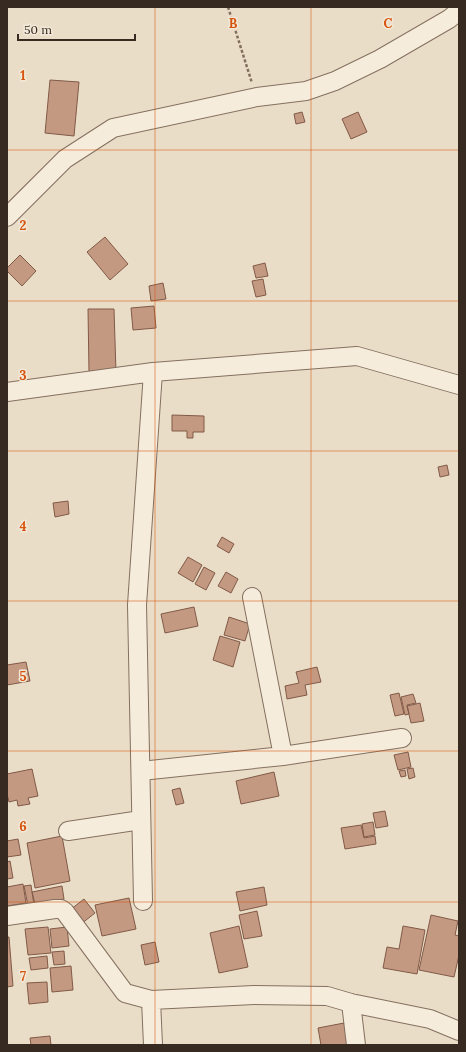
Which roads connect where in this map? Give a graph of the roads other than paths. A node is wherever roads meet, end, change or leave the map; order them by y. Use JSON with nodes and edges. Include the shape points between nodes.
{"nodes":[{"id":1,"x":459,"y":11,"type":"edge"},
{"id":2,"x":7,"y":217,"type":"edge"},
{"id":3,"x":153,"y":372,"type":"junction"},
{"id":4,"x":459,"y":385,"type":"edge"},
{"id":5,"x":7,"y":392,"type":"edge"},
{"id":6,"x":252,"y":597,"type":"dead end"},
{"id":7,"x":402,"y":738,"type":"dead end"},
{"id":8,"x":284,"y":756,"type":"junction"},
{"id":9,"x":141,"y":771,"type":"junction"},
{"id":10,"x":142,"y":820,"type":"junction"},
{"id":11,"x":68,"y":831,"type":"dead end"},
{"id":12,"x":143,"y":901,"type":"dead end"},
{"id":13,"x":7,"y":916,"type":"edge"},
{"id":14,"x":151,"y":1000,"type":"junction"},
{"id":15,"x":352,"y":1003,"type":"junction"},
{"id":16,"x":459,"y":1031,"type":"edge"},
{"id":17,"x":153,"y":1045,"type":"edge"},
{"id":18,"x":356,"y":1045,"type":"edge"}],
"edges":[{"from":1,"to":2,"type":"street","via":[[380,58],[335,81],[306,91],[257,96],[113,128],[65,159]]},
{"from":3,"to":4,"type":"street","via":[[357,356]]},
{"from":3,"to":5,"type":"street"},
{"from":3,"to":9,"type":"street","via":[[137,605]]},
{"from":6,"to":8,"type":"street"},
{"from":7,"to":8,"type":"street"},
{"from":8,"to":9,"type":"street"},
{"from":9,"to":10,"type":"street"},
{"from":10,"to":11,"type":"street"},
{"from":10,"to":12,"type":"street"},
{"from":13,"to":14,"type":"street","via":[[61,909],[126,993]]},
{"from":14,"to":15,"type":"street","via":[[254,995],[327,996]]},
{"from":14,"to":17,"type":"street"},
{"from":15,"to":16,"type":"street","via":[[430,1019]]},
{"from":15,"to":18,"type":"street"}]}
